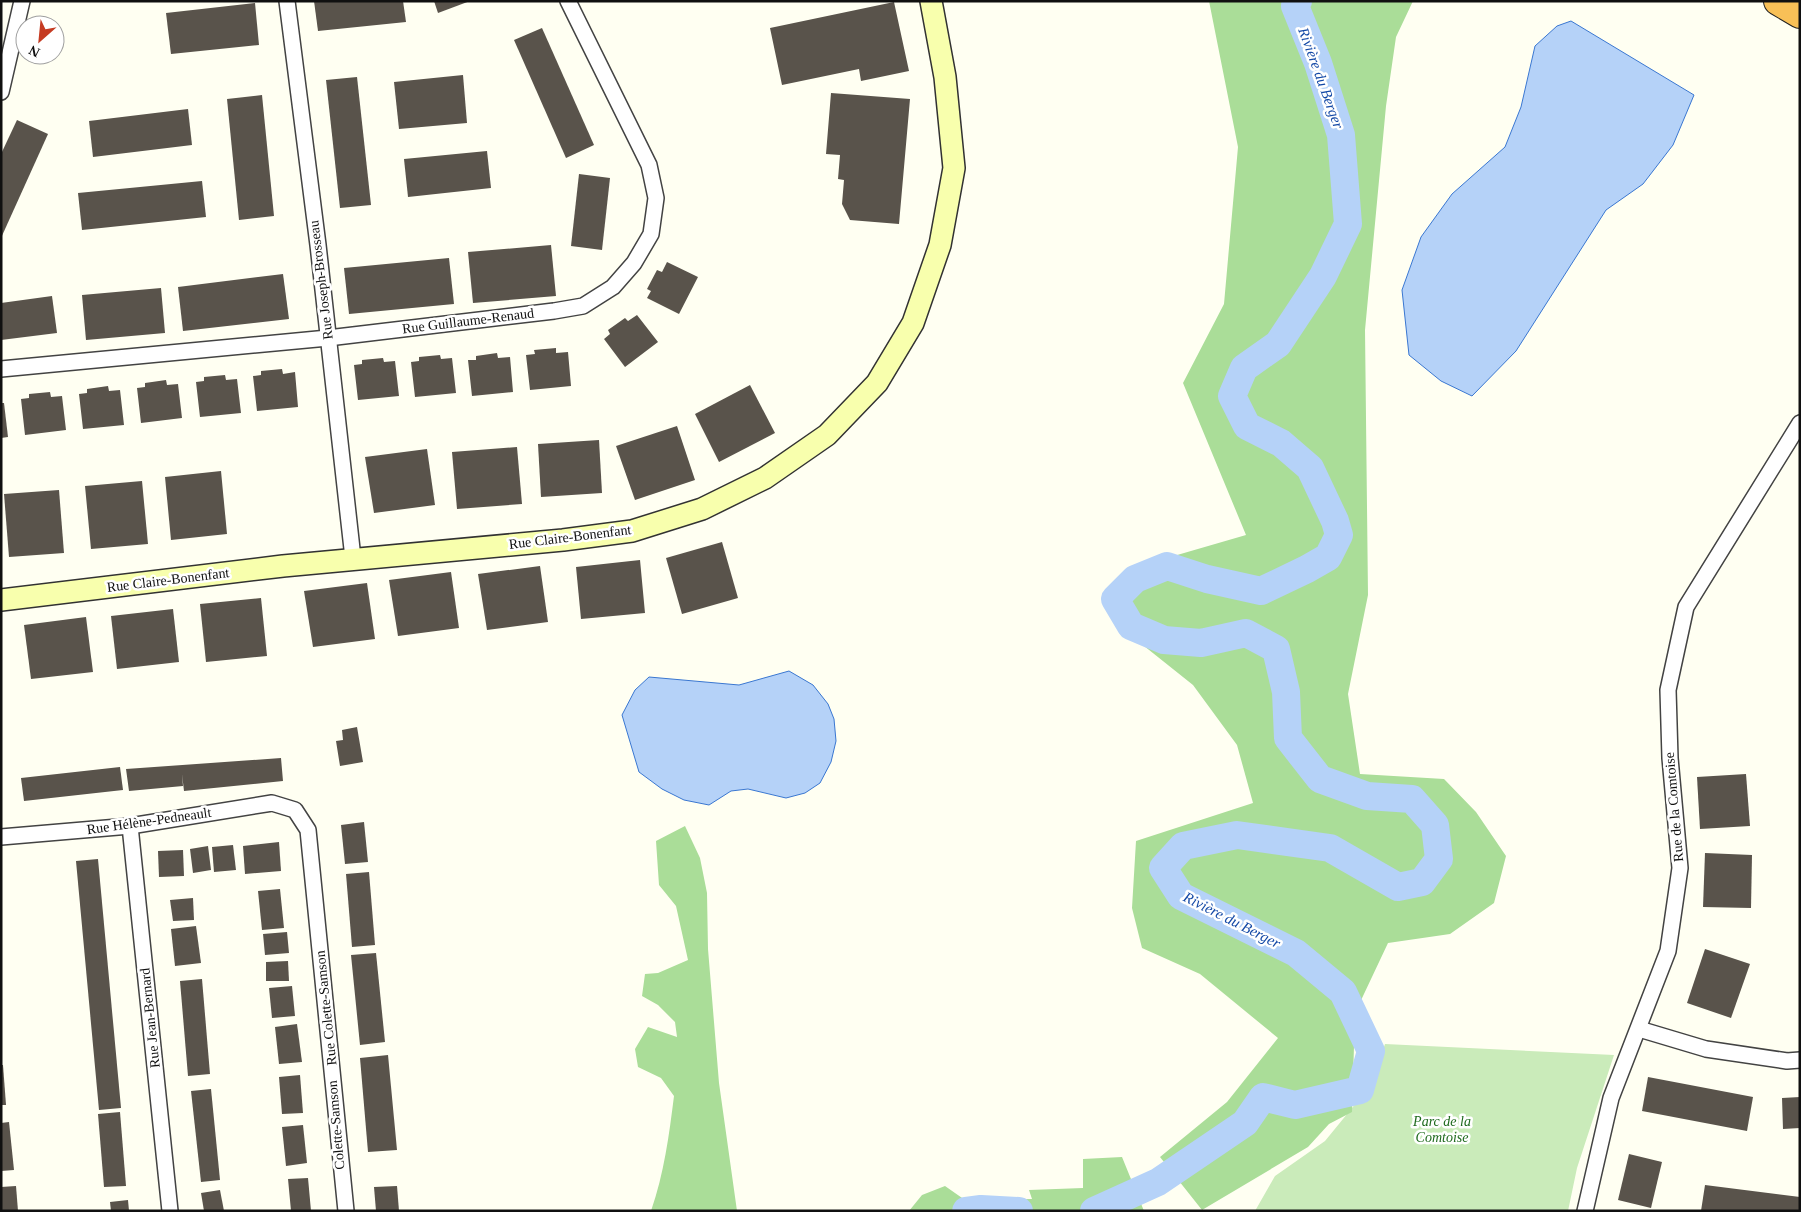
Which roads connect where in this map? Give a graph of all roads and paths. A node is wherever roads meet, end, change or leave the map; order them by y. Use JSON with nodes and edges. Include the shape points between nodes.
{"nodes":[{"id":1,"x":22,"y":1,"type":"edge"},
{"id":2,"x":287,"y":1,"type":"edge"},
{"id":3,"x":568,"y":1,"type":"edge"},
{"id":4,"x":931,"y":1,"type":"edge"},
{"id":5,"x":1778,"y":1,"type":"edge"},
{"id":6,"x":1800,"y":14,"type":"edge"},
{"id":7,"x":1,"y":92,"type":"edge"},
{"id":8,"x":328,"y":338,"type":"junction"},
{"id":9,"x":1,"y":369,"type":"edge"},
{"id":10,"x":1800,"y":423,"type":"edge"},
{"id":11,"x":353,"y":558,"type":"junction"},
{"id":12,"x":1,"y":600,"type":"edge"},
{"id":13,"x":295,"y":810,"type":"joint"},
{"id":14,"x":130,"y":826,"type":"junction"},
{"id":15,"x":1,"y":837,"type":"edge"},
{"id":16,"x":1639,"y":1029,"type":"junction"},
{"id":17,"x":1800,"y":1060,"type":"edge"},
{"id":18,"x":170,"y":1211,"type":"edge"},
{"id":19,"x":345,"y":1211,"type":"edge"},
{"id":20,"x":1585,"y":1211,"type":"edge"}],
"edges":[{"from":1,"to":7,"type":"street"},
{"from":2,"to":8,"type":"street","name":"Rue Joseph-Brosseau"},
{"from":3,"to":8,"type":"street","name":"Rue Guillaume-Renaud","via":[[648,165],[656,198],[651,234],[634,263],[613,287],[583,306]]},
{"from":4,"to":11,"type":"street","name":"Rue Claire-Bonenfant","via":[[945,77],[954,168],[940,245],[913,323],[877,383],[827,436],[765,478],[702,509],[632,531]]},
{"from":5,"to":6,"type":"highway"},
{"from":8,"to":9,"type":"street","name":"Rue Guillaume-Renaud"},
{"from":8,"to":11,"type":"street","name":"Rue Joseph-Brosseau"},
{"from":10,"to":16,"type":"street","name":"Rue de la Comtoise","via":[[1686,607],[1668,690],[1670,758],[1680,868],[1668,951]]},
{"from":11,"to":12,"type":"street","name":"Rue Claire-Bonenfant"},
{"from":13,"to":14,"type":"street","name":"Rue Hélène-Pedneault","via":[[272,803]]},
{"from":13,"to":19,"type":"street","name":"Rue Colette-Samson","via":[[308,830]]},
{"from":14,"to":15,"type":"street","name":"Rue Hélène-Pedneault"},
{"from":14,"to":18,"type":"street","name":"Rue Jean-Bernard"},
{"from":16,"to":17,"type":"street","via":[[1706,1049]]},
{"from":16,"to":20,"type":"street","name":"Rue de la Comtoise","via":[[1611,1098]]}]}
